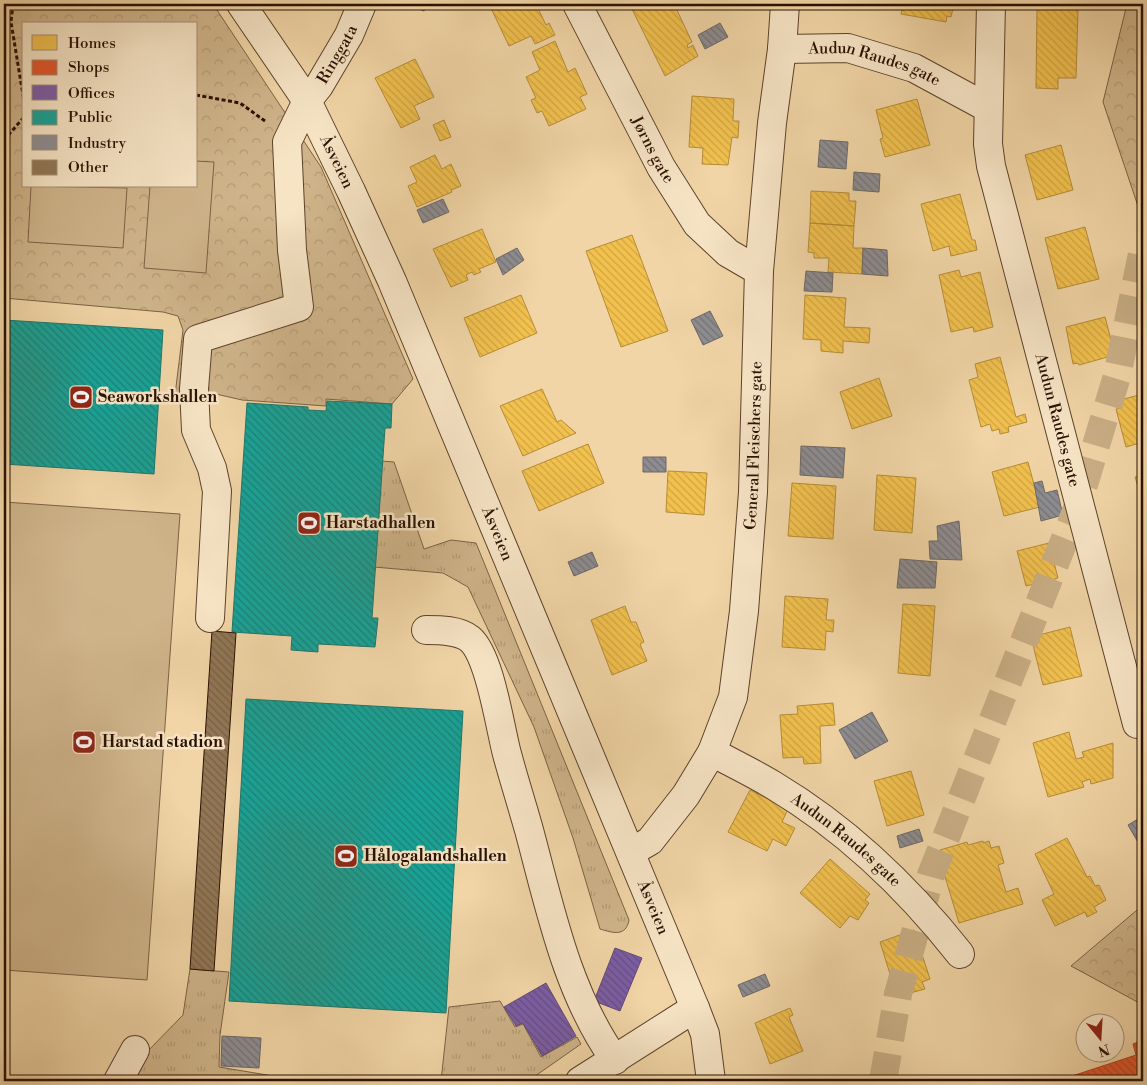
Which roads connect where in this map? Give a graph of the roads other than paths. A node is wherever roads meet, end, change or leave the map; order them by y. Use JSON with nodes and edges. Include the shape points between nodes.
{"nodes":[{"id":1,"x":241,"y":4,"type":"edge"},
{"id":2,"x":362,"y":4,"type":"edge"},
{"id":3,"x":577,"y":4,"type":"edge"},
{"id":4,"x":785,"y":4,"type":"edge"},
{"id":5,"x":991,"y":4,"type":"edge"},
{"id":6,"x":782,"y":49,"type":"junction"},
{"id":7,"x":307,"y":101,"type":"junction"},
{"id":8,"x":988,"y":108,"type":"junction"},
{"id":9,"x":759,"y":271,"type":"junction"},
{"id":10,"x":210,"y":618,"type":"dead end"},
{"id":11,"x":426,"y":630,"type":"dead end"},
{"id":12,"x":1140,"y":724,"type":"edge"},
{"id":13,"x":712,"y":752,"type":"junction"},
{"id":14,"x":631,"y":852,"type":"junction"},
{"id":15,"x":960,"y":954,"type":"dead end"},
{"id":16,"x":695,"y":1008,"type":"junction"},
{"id":17,"x":135,"y":1050,"type":"dead end"},
{"id":18,"x":614,"y":1060,"type":"junction"},
{"id":19,"x":118,"y":1081,"type":"edge"},
{"id":20,"x":580,"y":1081,"type":"edge"},
{"id":21,"x":711,"y":1081,"type":"edge"}],
"edges":[{"from":1,"to":7,"type":"street","name":"Åsveien"},
{"from":2,"to":7,"type":"street","name":"Ringgata","via":[[350,35]]},
{"from":3,"to":9,"type":"street","name":"Jørns gate","via":[[661,167],[697,224],[728,253]]},
{"from":4,"to":6,"type":"street","name":"General Fleischers gate"},
{"from":5,"to":8,"type":"street","name":"Audun Raudes gate"},
{"from":6,"to":8,"type":"street","name":"Audun Raudes gate","via":[[848,48],[914,68]]},
{"from":6,"to":9,"type":"street","name":"General Fleischers gate"},
{"from":7,"to":10,"type":"street","name":"Ringgata","via":[[287,142],[292,250],[299,307],[198,339],[194,389],[196,430],[212,468],[217,491]]},
{"from":7,"to":14,"type":"street","name":"Åsveien","via":[[392,281]]},
{"from":8,"to":12,"type":"street","name":"Audun Raudes gate","via":[[991,166]]},
{"from":9,"to":13,"type":"street","name":"General Fleischers gate","via":[[753,492],[744,611],[733,697]]},
{"from":11,"to":18,"type":"street","via":[[455,633],[470,640],[482,659],[565,956],[582,1005]]},
{"from":13,"to":14,"type":"street","name":"General Fleischers gate","via":[[686,795],[650,841]]},
{"from":13,"to":15,"type":"street","name":"Audun Raudes gate","via":[[773,785],[831,826],[890,875]]},
{"from":14,"to":16,"type":"street","name":"Åsveien"},
{"from":16,"to":18,"type":"street"},
{"from":16,"to":21,"type":"street","name":"Åsveien","via":[[704,1034]]},
{"from":17,"to":19,"type":"street"},
{"from":18,"to":20,"type":"street"}]}
